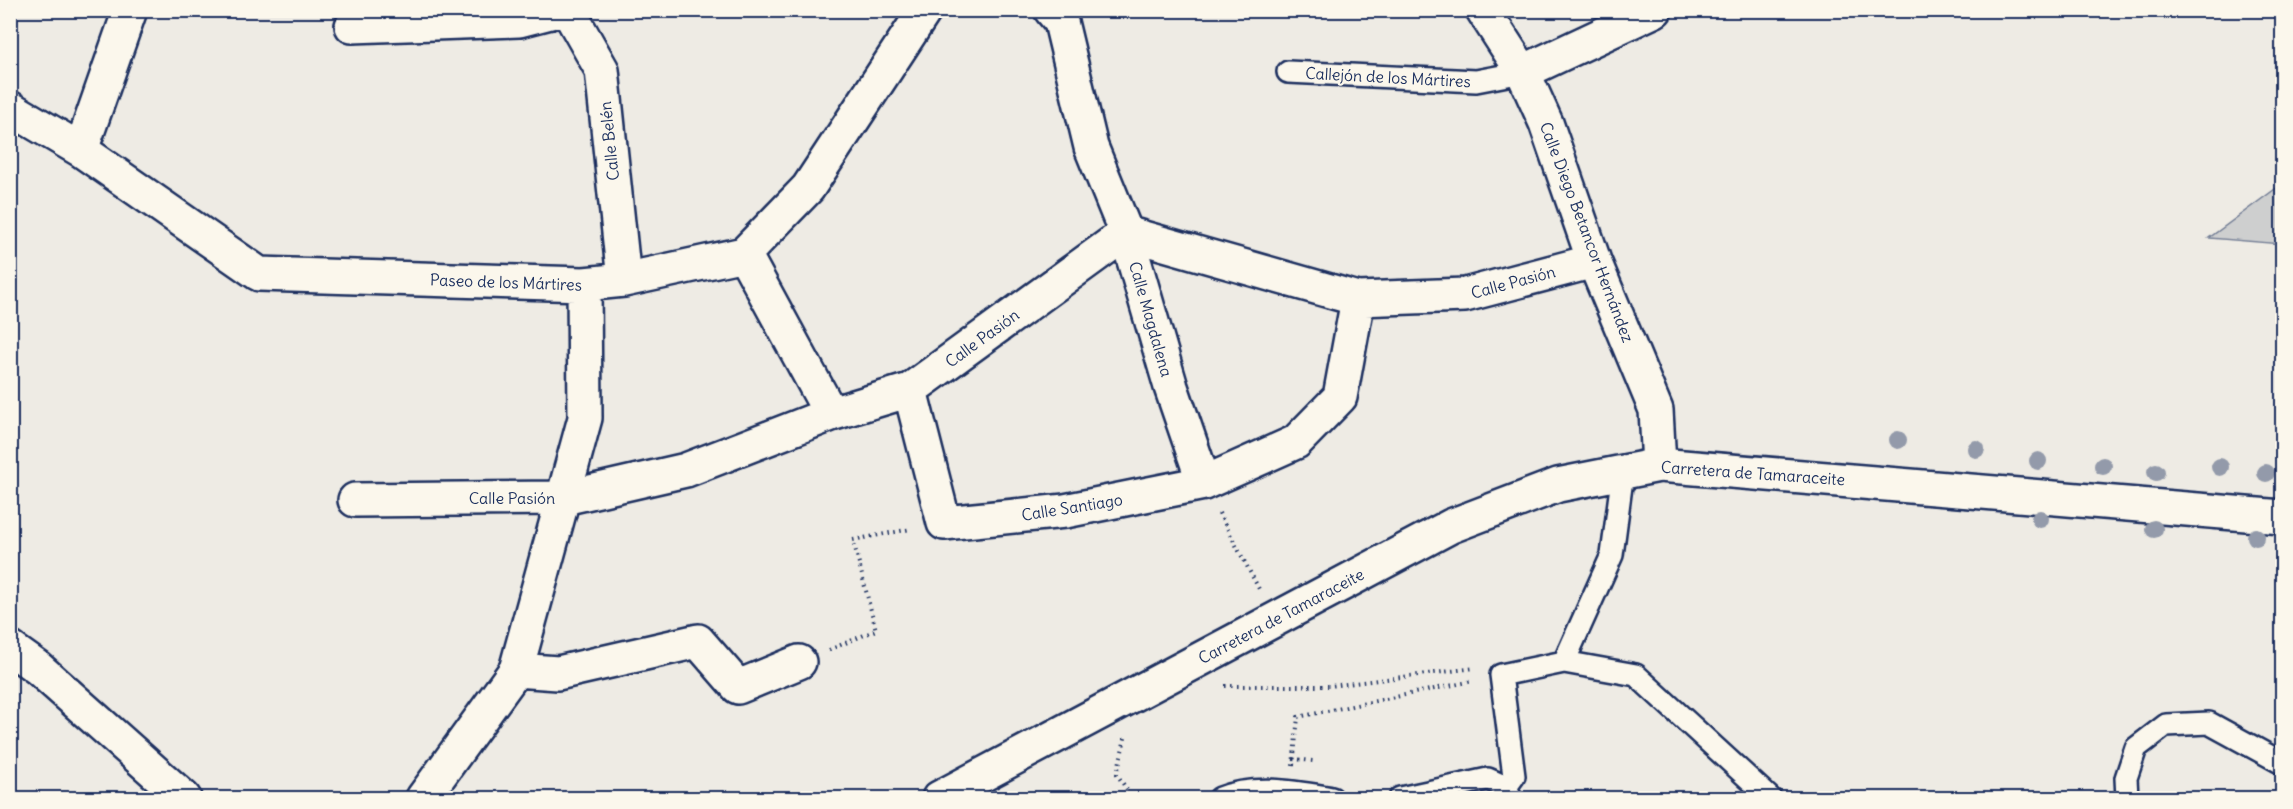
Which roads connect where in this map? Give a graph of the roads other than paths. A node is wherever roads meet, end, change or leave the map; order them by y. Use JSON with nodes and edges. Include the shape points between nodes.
{"nodes":[{"id":1,"x":130,"y":10,"type":"edge"},
{"id":2,"x":558,"y":10,"type":"edge"},
{"id":3,"x":568,"y":10,"type":"edge"},
{"id":4,"x":925,"y":10,"type":"edge"},
{"id":5,"x":1051,"y":10,"type":"edge"},
{"id":6,"x":1483,"y":10,"type":"edge"},
{"id":7,"x":1655,"y":10,"type":"edge"},
{"id":8,"x":352,"y":26,"type":"dead end"},
{"id":9,"x":1288,"y":72,"type":"dead end"},
{"id":10,"x":1523,"y":72,"type":"junction"},
{"id":11,"x":10,"y":108,"type":"edge"},
{"id":12,"x":81,"y":150,"type":"junction"},
{"id":13,"x":1126,"y":233,"type":"junction"},
{"id":14,"x":744,"y":254,"type":"junction"},
{"id":15,"x":1594,"y":261,"type":"junction"},
{"id":16,"x":624,"y":280,"type":"junction"},
{"id":17,"x":584,"y":284,"type":"junction"},
{"id":18,"x":1358,"y":298,"type":"junction"},
{"id":19,"x":910,"y":390,"type":"junction"},
{"id":20,"x":831,"y":414,"type":"junction"},
{"id":21,"x":1659,"y":465,"type":"junction"},
{"id":22,"x":1623,"y":471,"type":"junction"},
{"id":23,"x":1204,"y":483,"type":"junction"},
{"id":24,"x":564,"y":498,"type":"junction"},
{"id":25,"x":355,"y":500,"type":"dead end"},
{"id":26,"x":2283,"y":517,"type":"edge"},
{"id":27,"x":10,"y":648,"type":"edge"},
{"id":28,"x":799,"y":662,"type":"road end"},
{"id":29,"x":1564,"y":662,"type":"junction"},
{"id":30,"x":516,"y":670,"type":"junction"},
{"id":31,"x":2283,"y":763,"type":"edge"},
{"id":32,"x":1509,"y":793,"type":"edge"},
{"id":33,"x":184,"y":798,"type":"edge"},
{"id":34,"x":423,"y":798,"type":"edge"},
{"id":35,"x":939,"y":798,"type":"edge"},
{"id":36,"x":1221,"y":798,"type":"edge"},
{"id":37,"x":1332,"y":798,"type":"edge"},
{"id":38,"x":1400,"y":798,"type":"edge"},
{"id":39,"x":1770,"y":798,"type":"edge"},
{"id":40,"x":2127,"y":798,"type":"edge"}],
"edges":[{"from":1,"to":12,"type":"street"},
{"from":2,"to":8,"type":"street","via":[[519,20]]},
{"from":3,"to":16,"type":"street","name":"Calle Belén","via":[[602,70]]},
{"from":4,"to":14,"type":"street","via":[[808,188]]},
{"from":5,"to":13,"type":"street","name":"Calle Magdalena","via":[[1061,22],[1091,147]]},
{"from":6,"to":10,"type":"street","name":"Calle Diego Betancor Hernández"},
{"from":7,"to":10,"type":"street"},
{"from":9,"to":10,"type":"lane","name":"Callejón de los Mártires","via":[[1476,81]]},
{"from":10,"to":15,"type":"street","name":"Calle Diego Betancor Hernández","via":[[1546,123]]},
{"from":11,"to":12,"type":"street","name":"Paseo de los Mártires"},
{"from":12,"to":17,"type":"street","name":"Paseo de los Mártires","via":[[259,274]]},
{"from":13,"to":18,"type":"street","name":"Calle Pasión"},
{"from":13,"to":19,"type":"street","name":"Calle Pasión"},
{"from":13,"to":23,"type":"street","name":"Calle Magdalena"},
{"from":14,"to":16,"type":"street","name":"Paseo de los Mártires"},
{"from":14,"to":20,"type":"street"},
{"from":15,"to":18,"type":"street","name":"Calle Pasión","via":[[1465,295]]},
{"from":15,"to":21,"type":"street","name":"Calle Diego Betancor Hernández","via":[[1656,410]]},
{"from":16,"to":17,"type":"street","name":"Paseo de los Mártires"},
{"from":17,"to":24,"type":"street","via":[[585,418]]},
{"from":18,"to":23,"type":"street","name":"Calle Santiago","via":[[1340,397],[1296,442]]},
{"from":19,"to":20,"type":"street","name":"Calle Pasión"},
{"from":19,"to":23,"type":"street","name":"Calle Santiago","via":[[944,523],[1065,511]]},
{"from":20,"to":24,"type":"street","name":"Calle Pasión","via":[[686,470]]},
{"from":21,"to":22,"type":"street","name":"Carretera de Tamaraceite"},
{"from":21,"to":26,"type":"street","name":"Carretera de Tamaraceite"},
{"from":22,"to":29,"type":"lane","via":[[1612,555]]},
{"from":22,"to":35,"type":"street","name":"Carretera de Tamaraceite","via":[[1558,484],[1451,526]]},
{"from":24,"to":25,"type":"street","name":"Calle Pasión"},
{"from":24,"to":30,"type":"street"},
{"from":27,"to":33,"type":"street","via":[[38,668]]},
{"from":28,"to":30,"type":"street","via":[[738,687],[698,641],[558,673]]},
{"from":29,"to":32,"type":"lane","via":[[1501,675],[1514,776]]},
{"from":29,"to":39,"type":"lane","via":[[1636,675]]},
{"from":30,"to":34,"type":"street"},
{"from":31,"to":40,"type":"lane","via":[[2209,723],[2166,725],[2136,748],[2126,778]]},
{"from":32,"to":38,"type":"lane","via":[[1488,779]]},
{"from":36,"to":37,"type":"lane","via":[[1246,791],[1290,791]]}]}
